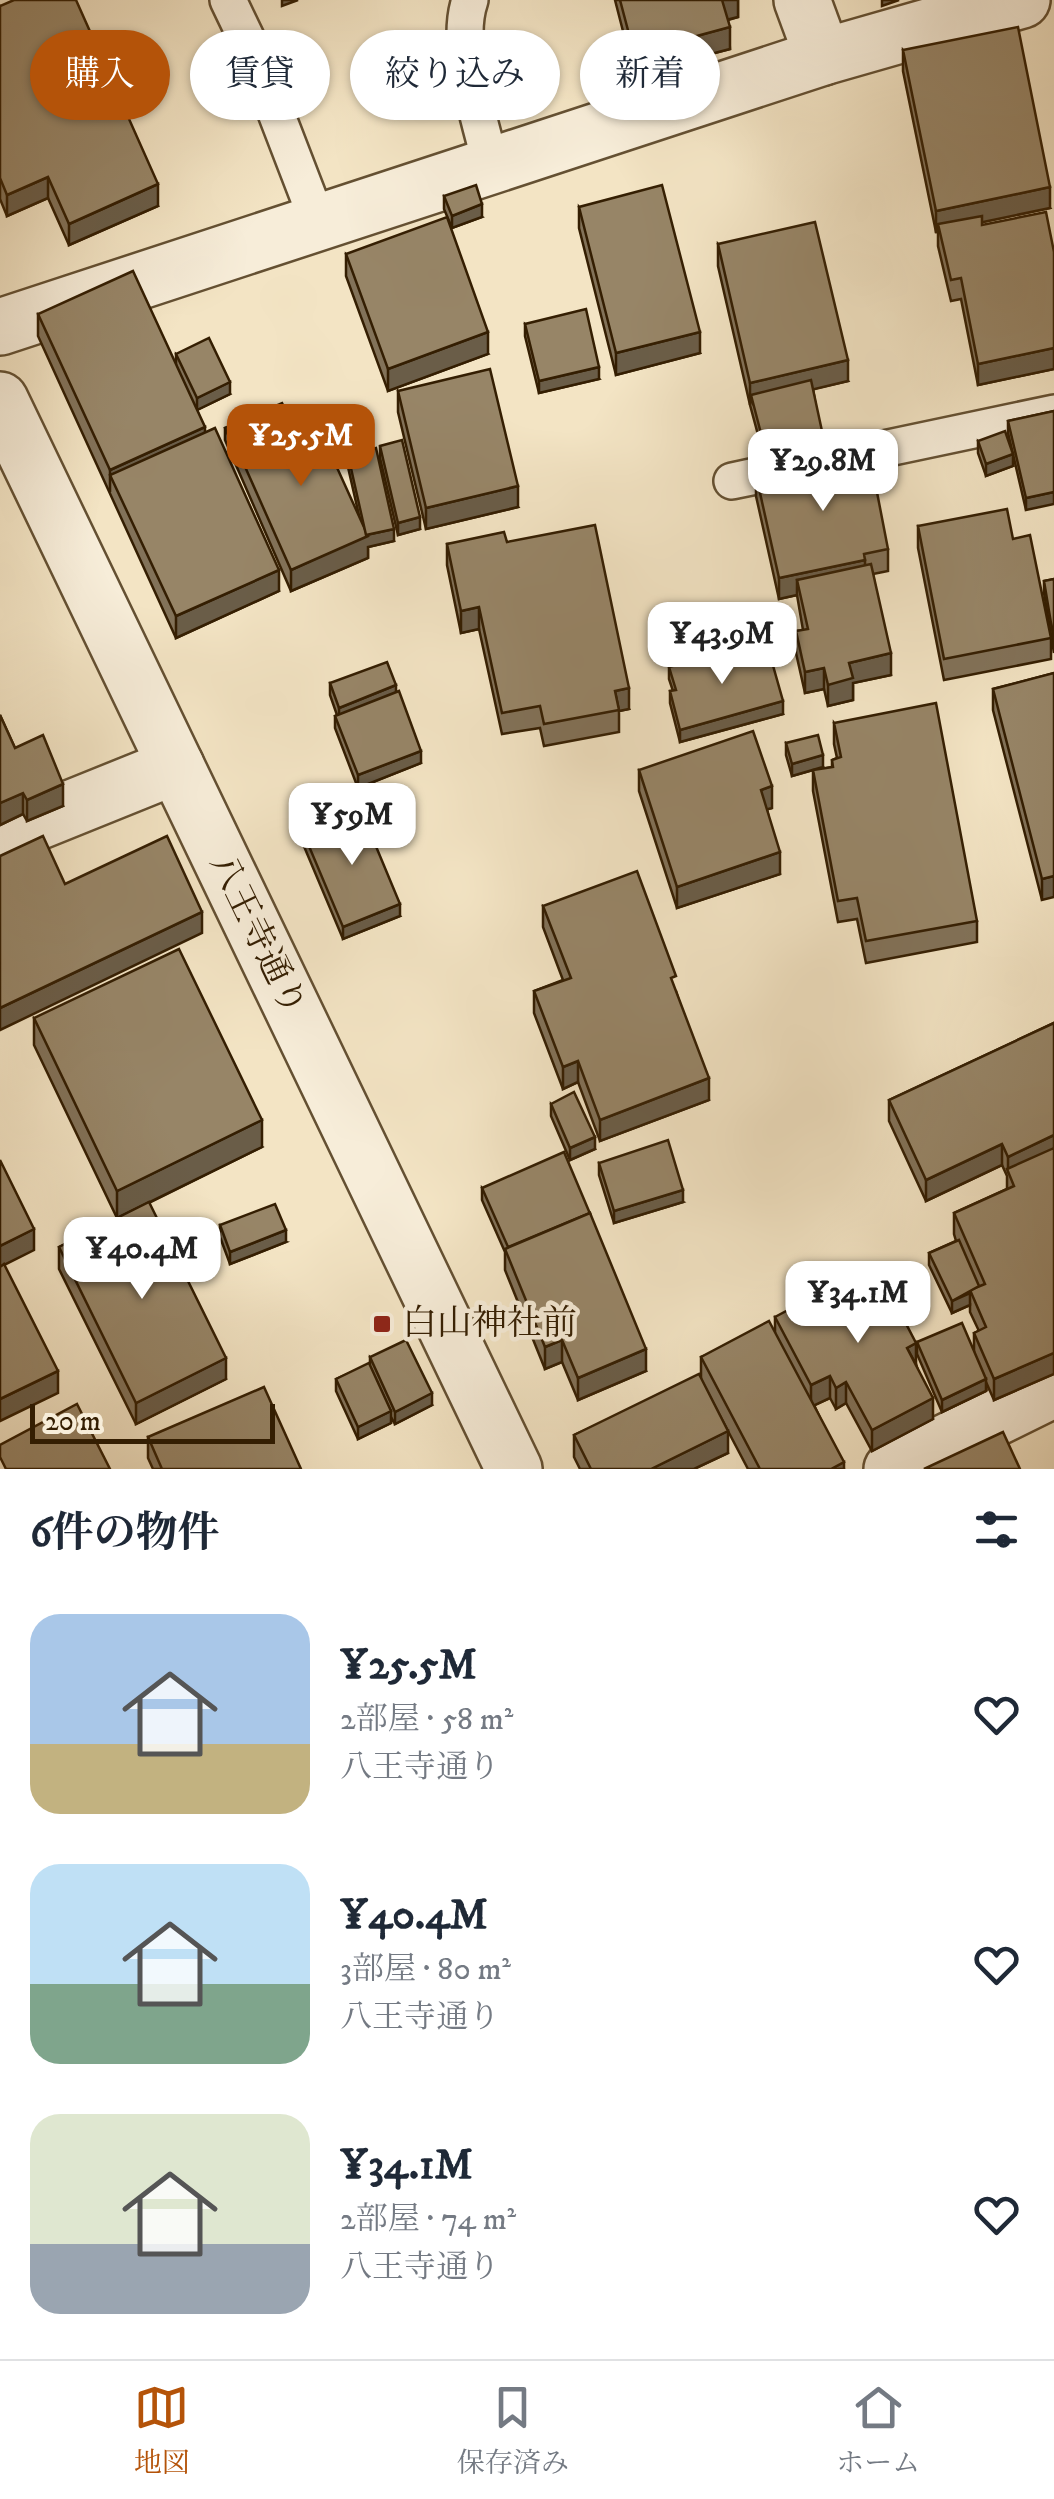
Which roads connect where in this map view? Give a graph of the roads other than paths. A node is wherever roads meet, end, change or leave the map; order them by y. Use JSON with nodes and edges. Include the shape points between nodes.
{"nodes":[{"id":1,"x":228,"y":0,"type":"edge"},
{"id":2,"x":470,"y":0,"type":"edge"},
{"id":3,"x":802,"y":0,"type":"edge"},
{"id":4,"x":1022,"y":0,"type":"edge"},
{"id":5,"x":822,"y":57,"type":"junction"},
{"id":6,"x":491,"y":166,"type":"junction"},
{"id":7,"x":318,"y":222,"type":"junction"},
{"id":8,"x":0,"y":327,"type":"edge"},
{"id":9,"x":0,"y":400,"type":"edge"},
{"id":10,"x":1054,"y":413,"type":"edge"},
{"id":11,"x":732,"y":481,"type":"dead end"},
{"id":12,"x":176,"y":766,"type":"junction"},
{"id":13,"x":0,"y":837,"type":"edge"},
{"id":14,"x":1054,"y":1389,"type":"edge"},
{"id":15,"x":505,"y":1465,"type":"edge"},
{"id":16,"x":892,"y":1469,"type":"edge"}],
"edges":[{"from":1,"to":7,"type":"lane"},
{"from":2,"to":6,"type":"lane","via":[[464,18],[467,64]]},
{"from":3,"to":5,"type":"street"},
{"from":4,"to":5,"type":"street"},
{"from":5,"to":6,"type":"street"},
{"from":6,"to":7,"type":"street"},
{"from":7,"to":8,"type":"street"},
{"from":9,"to":12,"type":"street","name":"八王寺通り"},
{"from":10,"to":11,"type":"lane"},
{"from":12,"to":13,"type":"street"},
{"from":12,"to":15,"type":"street","name":"八王寺通り"},
{"from":14,"to":16,"type":"street"}]}
